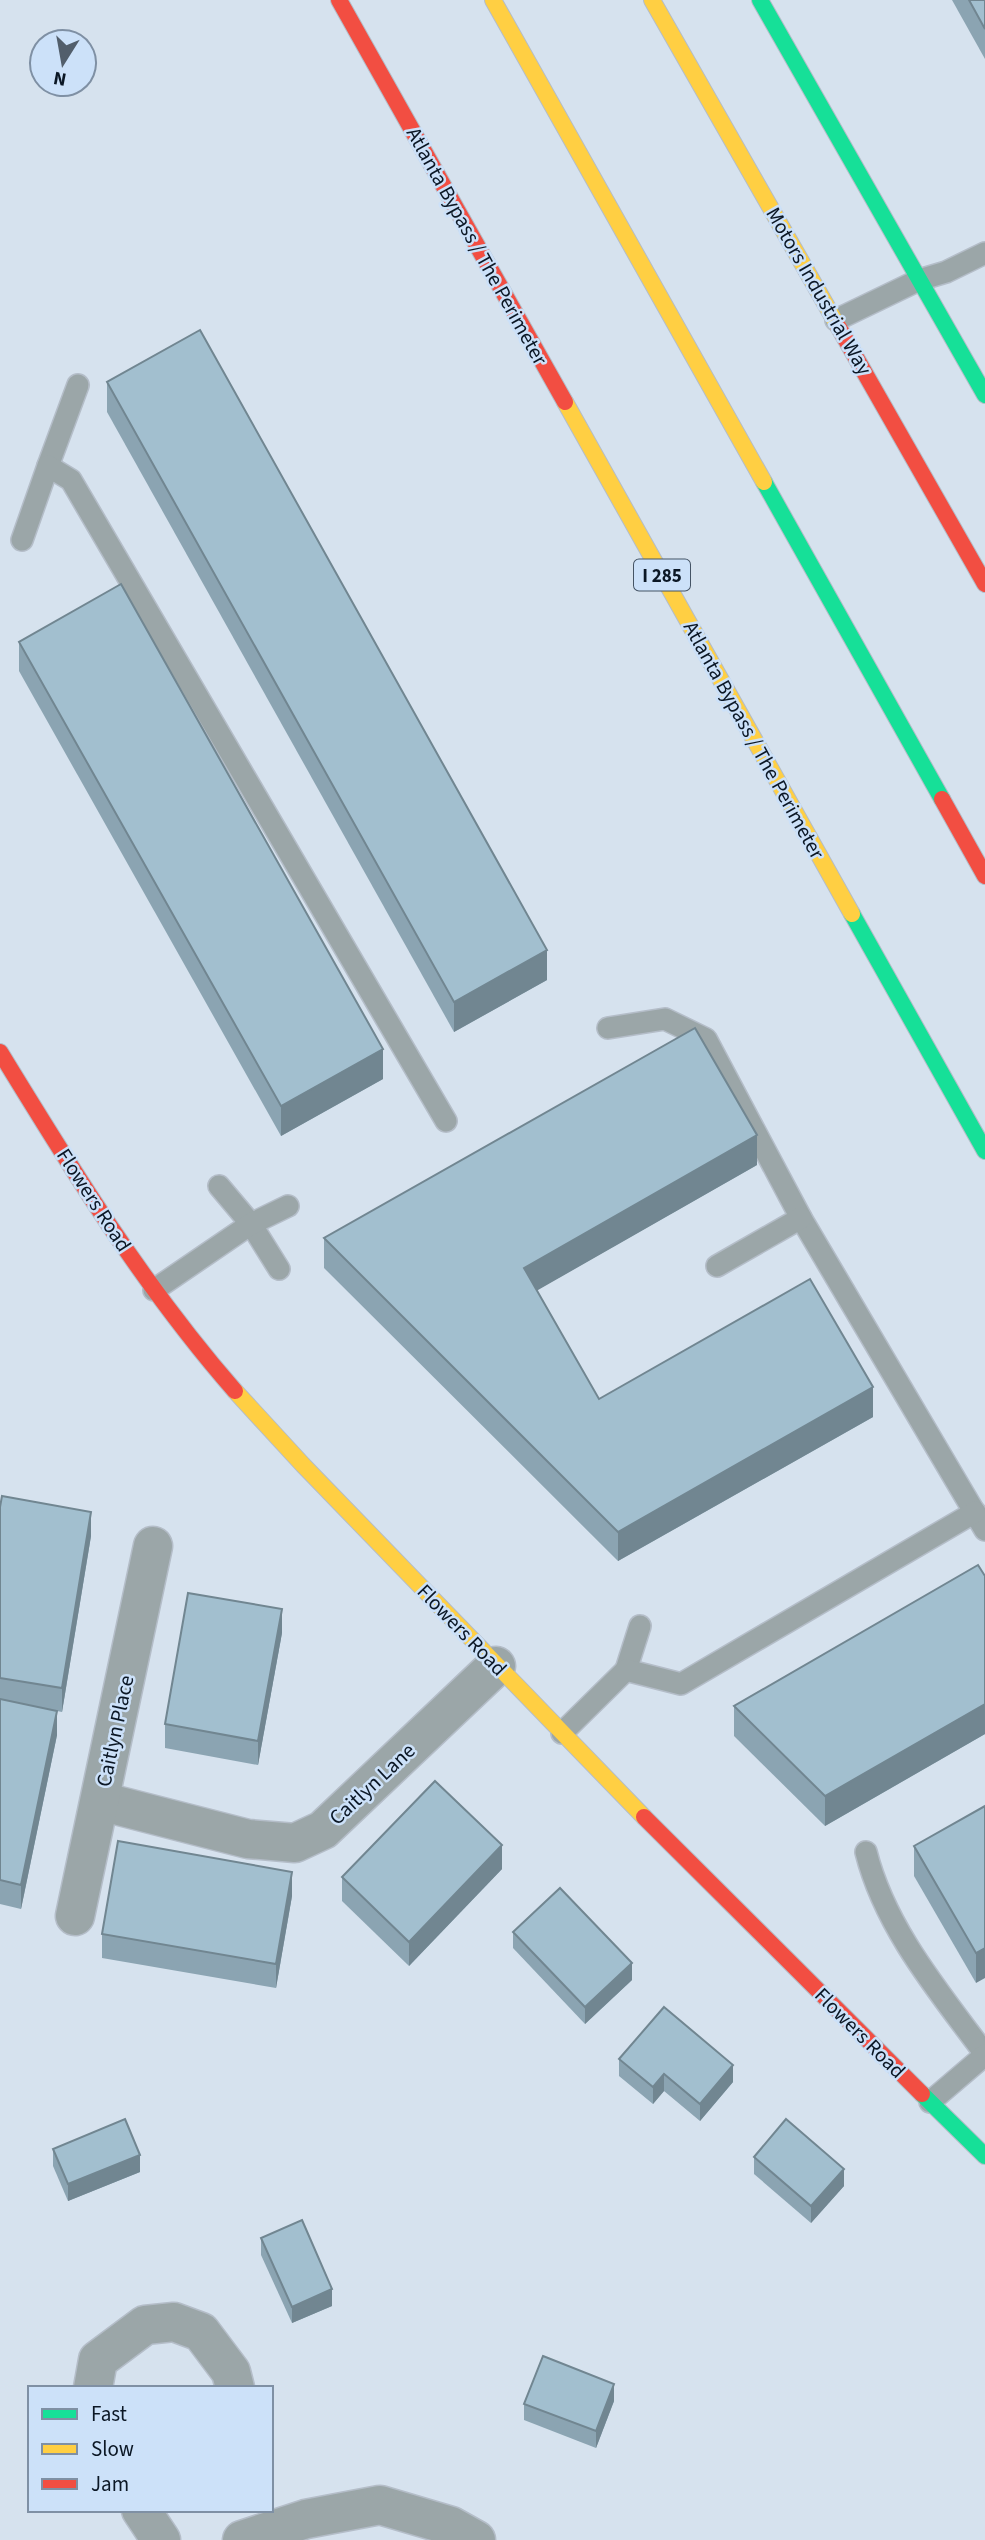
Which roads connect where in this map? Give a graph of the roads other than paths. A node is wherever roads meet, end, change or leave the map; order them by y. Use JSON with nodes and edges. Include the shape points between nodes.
{"nodes":[{"id":1,"x":339,"y":0,"type":"edge"},
{"id":2,"x":493,"y":0,"type":"edge"},
{"id":3,"x":652,"y":0,"type":"edge"},
{"id":4,"x":760,"y":0,"type":"edge"},
{"id":5,"x":985,"y":253,"type":"edge"},
{"id":6,"x":919,"y":280,"type":"junction"},
{"id":7,"x":836,"y":320,"type":"junction"},
{"id":8,"x":78,"y":386,"type":"dead end"},
{"id":9,"x":985,"y":395,"type":"edge"},
{"id":10,"x":48,"y":466,"type":"junction"},
{"id":11,"x":22,"y":540,"type":"dead end"},
{"id":12,"x":985,"y":584,"type":"edge"},
{"id":13,"x":985,"y":876,"type":"edge"},
{"id":14,"x":608,"y":1028,"type":"dead end"},
{"id":15,"x":0,"y":1052,"type":"edge"},
{"id":16,"x":446,"y":1121,"type":"dead end"},
{"id":17,"x":985,"y":1151,"type":"edge"},
{"id":18,"x":219,"y":1186,"type":"dead end"},
{"id":19,"x":288,"y":1206,"type":"dead end"},
{"id":20,"x":802,"y":1218,"type":"junction"},
{"id":21,"x":251,"y":1224,"type":"junction"},
{"id":22,"x":717,"y":1266,"type":"dead end"},
{"id":23,"x":279,"y":1269,"type":"dead end"},
{"id":24,"x":154,"y":1290,"type":"junction"},
{"id":25,"x":980,"y":1521,"type":"edge"},
{"id":26,"x":153,"y":1546,"type":"dead end"},
{"id":27,"x":640,"y":1626,"type":"dead end"},
{"id":28,"x":496,"y":1666,"type":"junction"},
{"id":29,"x":626,"y":1670,"type":"junction"},
{"id":30,"x":562,"y":1733,"type":"junction"},
{"id":31,"x":100,"y":1801,"type":"junction"},
{"id":32,"x":866,"y":1852,"type":"dead end"},
{"id":33,"x":75,"y":1916,"type":"dead end"},
{"id":34,"x":985,"y":2055,"type":"edge"},
{"id":35,"x":930,"y":2102,"type":"junction"},
{"id":36,"x":985,"y":2156,"type":"edge"},
{"id":37,"x":93,"y":2386,"type":"edge"},
{"id":38,"x":234,"y":2386,"type":"edge"},
{"id":39,"x":142,"y":2512,"type":"edge"},
{"id":40,"x":260,"y":2527,"type":"edge"},
{"id":41,"x":161,"y":2540,"type":"edge"},
{"id":42,"x":476,"y":2540,"type":"edge"}],
"edges":[{"from":1,"to":17,"type":"main road","name":"Atlanta Bypass / The Perimeter","number":"I 285"},
{"from":2,"to":13,"type":"main road"},
{"from":3,"to":7,"type":"main road","name":"Motors Industrial Way"},
{"from":4,"to":6,"type":"main road"},
{"from":5,"to":6,"type":"lane"},
{"from":6,"to":7,"type":"lane"},
{"from":6,"to":9,"type":"main road"},
{"from":7,"to":12,"type":"main road","name":"Motors Industrial Way"},
{"from":8,"to":10,"type":"lane"},
{"from":10,"to":11,"type":"lane"},
{"from":10,"to":16,"type":"lane","via":[[71,480]]},
{"from":14,"to":20,"type":"lane","via":[[665,1019],[706,1040]]},
{"from":15,"to":24,"type":"main road","name":"Flowers Road","via":[[94,1206]]},
{"from":18,"to":21,"type":"lane"},
{"from":19,"to":21,"type":"lane"},
{"from":20,"to":22,"type":"lane"},
{"from":20,"to":25,"type":"lane"},
{"from":21,"to":23,"type":"lane"},
{"from":21,"to":24,"type":"lane"},
{"from":24,"to":28,"type":"main road","name":"Flowers Road","via":[[232,1389]]},
{"from":25,"to":29,"type":"lane","via":[[681,1684]]},
{"from":26,"to":31,"type":"street","name":"Caitlyn Place"},
{"from":27,"to":29,"type":"lane"},
{"from":28,"to":30,"type":"main road","name":"Flowers Road"},
{"from":28,"to":31,"type":"street","name":"Caitlyn Lane","via":[[323,1830],[295,1843],[248,1839]]},
{"from":29,"to":30,"type":"lane"},
{"from":30,"to":35,"type":"main road","name":"Flowers Road"},
{"from":31,"to":33,"type":"street","name":"Caitlyn Place"},
{"from":32,"to":34,"type":"lane","via":[[873,1880],[899,1931]]},
{"from":34,"to":35,"type":"lane"},
{"from":35,"to":36,"type":"main road","name":"Flowers Road"},
{"from":37,"to":38,"type":"street","via":[[98,2360],[145,2325],[174,2322],[201,2332],[231,2372]]},
{"from":39,"to":41,"type":"street"},
{"from":40,"to":42,"type":"street","via":[[380,2505],[451,2526]]}]}
